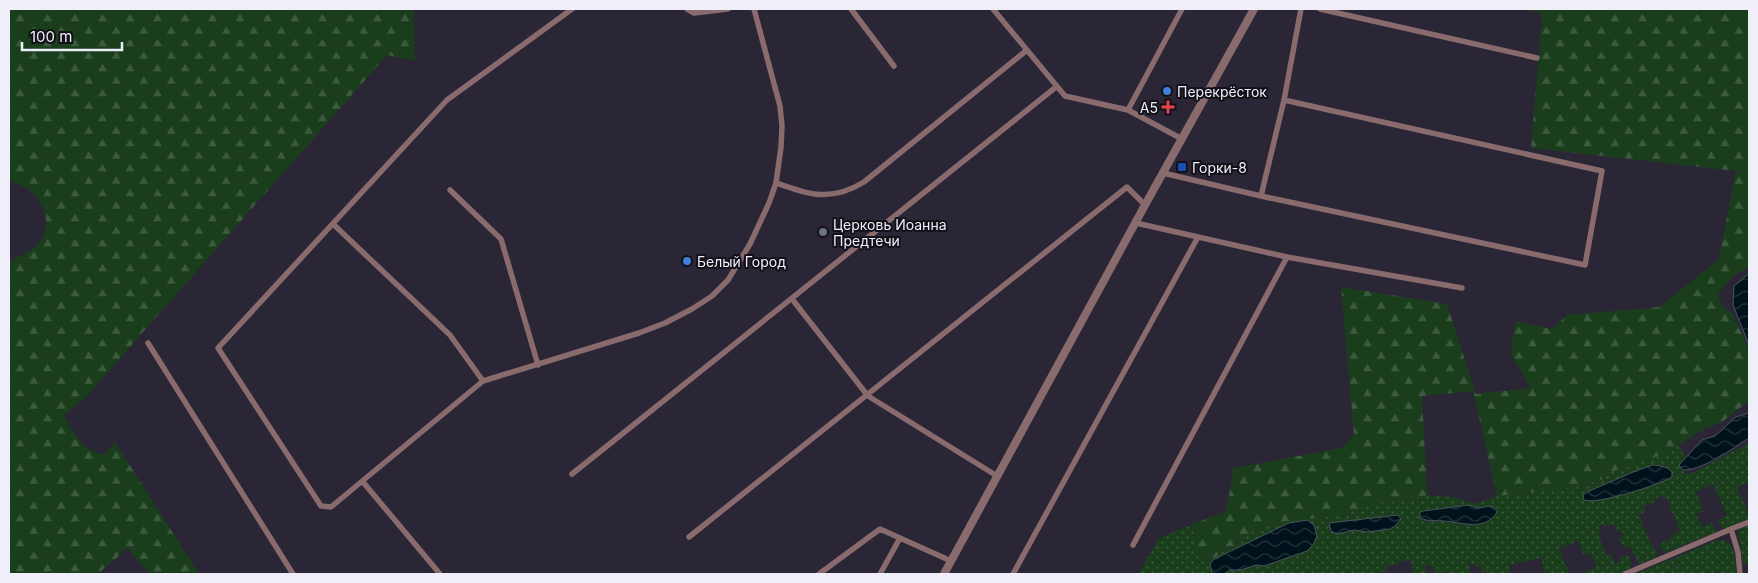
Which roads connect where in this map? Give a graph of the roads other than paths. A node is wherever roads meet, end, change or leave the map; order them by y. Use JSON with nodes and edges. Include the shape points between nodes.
{"nodes":[{"id":1,"x":572,"y":9,"type":"edge"},
{"id":2,"x":687,"y":9,"type":"edge"},
{"id":3,"x":728,"y":9,"type":"edge"},
{"id":4,"x":754,"y":9,"type":"edge"},
{"id":5,"x":851,"y":9,"type":"edge"},
{"id":6,"x":993,"y":9,"type":"edge"},
{"id":7,"x":1182,"y":9,"type":"edge"},
{"id":8,"x":1254,"y":9,"type":"edge"},
{"id":9,"x":1301,"y":9,"type":"edge"},
{"id":10,"x":1320,"y":9,"type":"edge"},
{"id":11,"x":1027,"y":50,"type":"junction"},
{"id":12,"x":1537,"y":58,"type":"dead end"},
{"id":13,"x":894,"y":66,"type":"dead end"},
{"id":14,"x":1056,"y":87,"type":"junction"},
{"id":15,"x":1284,"y":100,"type":"junction"},
{"id":16,"x":1128,"y":110,"type":"junction"},
{"id":17,"x":1182,"y":139,"type":"junction"},
{"id":18,"x":1163,"y":173,"type":"junction"},
{"id":19,"x":776,"y":183,"type":"junction"},
{"id":20,"x":450,"y":190,"type":"dead end"},
{"id":21,"x":1261,"y":196,"type":"junction"},
{"id":22,"x":1145,"y":205,"type":"junction"},
{"id":23,"x":1136,"y":223,"type":"junction"},
{"id":24,"x":333,"y":224,"type":"junction"},
{"id":25,"x":1198,"y":237,"type":"junction"},
{"id":26,"x":1287,"y":257,"type":"junction"},
{"id":27,"x":1462,"y":288,"type":"dead end"},
{"id":28,"x":792,"y":299,"type":"junction"},
{"id":29,"x":148,"y":343,"type":"dead end"},
{"id":30,"x":538,"y":365,"type":"junction"},
{"id":31,"x":483,"y":381,"type":"junction"},
{"id":32,"x":868,"y":396,"type":"junction"},
{"id":33,"x":572,"y":474,"type":"dead end"},
{"id":34,"x":997,"y":476,"type":"junction"},
{"id":35,"x":362,"y":482,"type":"junction"},
{"id":36,"x":1749,"y":522,"type":"edge"},
{"id":37,"x":1731,"y":530,"type":"junction"},
{"id":38,"x":689,"y":537,"type":"dead end"},
{"id":39,"x":900,"y":538,"type":"junction"},
{"id":40,"x":1133,"y":545,"type":"dead end"},
{"id":41,"x":951,"y":562,"type":"junction"},
{"id":42,"x":292,"y":574,"type":"edge"},
{"id":43,"x":440,"y":574,"type":"edge"},
{"id":44,"x":819,"y":574,"type":"edge"},
{"id":45,"x":880,"y":574,"type":"edge"},
{"id":46,"x":944,"y":574,"type":"edge"},
{"id":47,"x":1013,"y":574,"type":"edge"},
{"id":48,"x":1625,"y":574,"type":"edge"},
{"id":49,"x":1740,"y":574,"type":"edge"}],
"edges":[{"from":1,"to":24,"type":"street","via":[[447,100]]},
{"from":2,"to":3,"type":"street","via":[[694,13]]},
{"from":4,"to":19,"type":"street","via":[[780,106],[781,147]]},
{"from":5,"to":13,"type":"street"},
{"from":6,"to":11,"type":"street"},
{"from":7,"to":16,"type":"street"},
{"from":8,"to":17,"type":"street"},
{"from":9,"to":15,"type":"street"},
{"from":10,"to":12,"type":"street"},
{"from":11,"to":14,"type":"street"},
{"from":11,"to":19,"type":"street","via":[[855,187],[835,195],[814,195]]},
{"from":14,"to":16,"type":"street","via":[[1065,96]]},
{"from":14,"to":28,"type":"street"},
{"from":15,"to":21,"type":"street"},
{"from":15,"to":21,"type":"street","via":[[1602,171],[1585,265]]},
{"from":16,"to":17,"type":"street"},
{"from":17,"to":18,"type":"street"},
{"from":18,"to":21,"type":"street"},
{"from":18,"to":22,"type":"street"},
{"from":19,"to":30,"type":"street","via":[[762,221],[746,251],[728,280],[712,296],[692,309],[639,333]]},
{"from":20,"to":30,"type":"street","via":[[501,239]]},
{"from":22,"to":23,"type":"street"},
{"from":22,"to":32,"type":"street","via":[[1127,187]]},
{"from":23,"to":25,"type":"street"},
{"from":23,"to":34,"type":"street"},
{"from":24,"to":31,"type":"street","via":[[450,335]]},
{"from":24,"to":35,"type":"street","via":[[218,348],[321,506],[331,507]]},
{"from":25,"to":26,"type":"street"},
{"from":25,"to":47,"type":"street"},
{"from":26,"to":27,"type":"street"},
{"from":26,"to":40,"type":"street"},
{"from":28,"to":32,"type":"street"},
{"from":28,"to":33,"type":"street"},
{"from":29,"to":42,"type":"street"},
{"from":30,"to":31,"type":"street"},
{"from":31,"to":35,"type":"street"},
{"from":32,"to":34,"type":"street"},
{"from":32,"to":38,"type":"street"},
{"from":34,"to":41,"type":"street"},
{"from":35,"to":43,"type":"street"},
{"from":36,"to":37,"type":"street"},
{"from":37,"to":48,"type":"street"},
{"from":37,"to":49,"type":"street"},
{"from":39,"to":41,"type":"street"},
{"from":39,"to":44,"type":"street","via":[[880,529]]},
{"from":39,"to":45,"type":"street"},
{"from":41,"to":46,"type":"street"}]}
